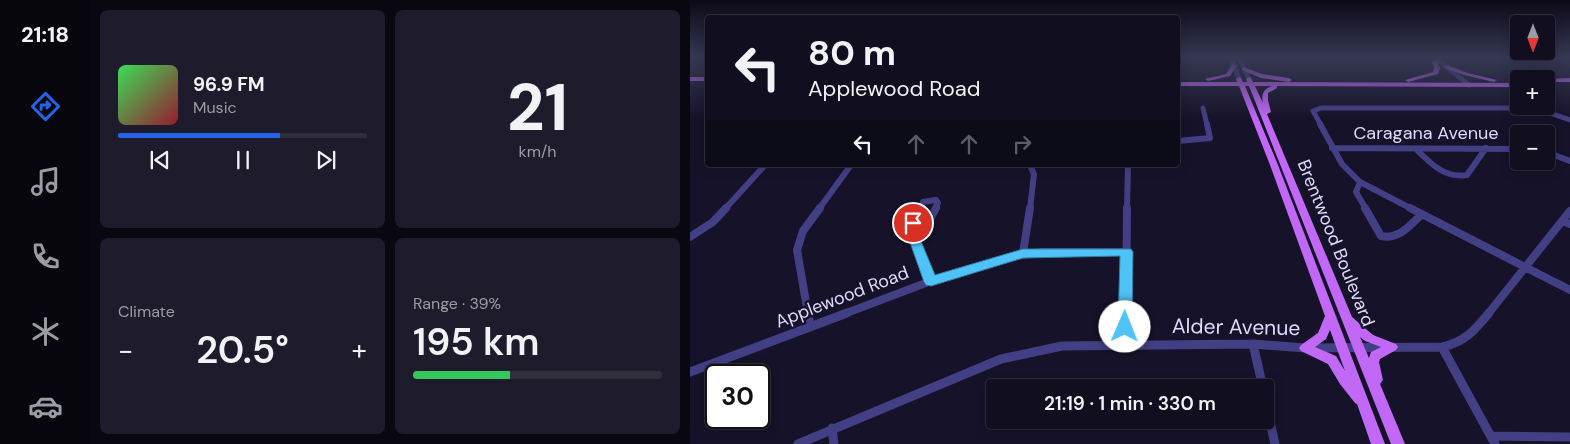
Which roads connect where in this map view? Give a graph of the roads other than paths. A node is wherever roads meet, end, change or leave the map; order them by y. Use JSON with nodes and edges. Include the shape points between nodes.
{"nodes":[{"id":1,"x":1220,"y":78,"type":"edge"},
{"id":2,"x":1243,"y":78,"type":"edge"},
{"id":3,"x":1244,"y":78,"type":"edge"},
{"id":4,"x":1245,"y":78,"type":"edge"},
{"id":5,"x":1269,"y":78,"type":"edge"},
{"id":6,"x":1417,"y":78,"type":"edge"},
{"id":7,"x":1456,"y":78,"type":"edge"},
{"id":8,"x":1457,"y":78,"type":"edge"},
{"id":9,"x":1483,"y":78,"type":"edge"},
{"id":10,"x":690,"y":79,"type":"edge"},
{"id":11,"x":705,"y":79,"type":"edge"},
{"id":12,"x":1180,"y":79,"type":"edge"},
{"id":13,"x":1408,"y":80,"type":"junction"},
{"id":14,"x":1494,"y":80,"type":"junction"},
{"id":15,"x":1510,"y":80,"type":"edge"},
{"id":16,"x":1555,"y":80,"type":"edge"},
{"id":17,"x":1570,"y":80,"type":"edge"},
{"id":18,"x":1245,"y":81,"type":"junction"},
{"id":19,"x":1206,"y":82,"type":"junction"},
{"id":20,"x":1290,"y":82,"type":"junction"},
{"id":21,"x":690,"y":83,"type":"edge"},
{"id":22,"x":705,"y":83,"type":"edge"},
{"id":23,"x":1462,"y":83,"type":"junction"},
{"id":24,"x":1180,"y":84,"type":"edge"},
{"id":25,"x":1510,"y":85,"type":"edge"},
{"id":26,"x":1555,"y":85,"type":"edge"},
{"id":27,"x":1570,"y":85,"type":"edge"},
{"id":28,"x":1248,"y":102,"type":"junction"},
{"id":29,"x":1203,"y":108,"type":"dead end"},
{"id":30,"x":1570,"y":120,"type":"edge"},
{"id":31,"x":1180,"y":141,"type":"edge"},
{"id":32,"x":1332,"y":148,"type":"junction"},
{"id":33,"x":1416,"y":148,"type":"junction"},
{"id":34,"x":1486,"y":148,"type":"junction"},
{"id":35,"x":1510,"y":148,"type":"edge"},
{"id":36,"x":1279,"y":150,"type":"junction"},
{"id":37,"x":1555,"y":155,"type":"edge"},
{"id":38,"x":1570,"y":161,"type":"edge"},
{"id":39,"x":763,"y":167,"type":"edge"},
{"id":40,"x":850,"y":167,"type":"edge"},
{"id":41,"x":1031,"y":167,"type":"edge"},
{"id":42,"x":1128,"y":167,"type":"edge"},
{"id":43,"x":1360,"y":182,"type":"junction"},
{"id":44,"x":1570,"y":211,"type":"edge"},
{"id":45,"x":1422,"y":214,"type":"junction"},
{"id":46,"x":1567,"y":222,"type":"edge"},
{"id":47,"x":690,"y":238,"type":"edge"},
{"id":48,"x":917,"y":244,"type":"junction"},
{"id":49,"x":1127,"y":252,"type":"junction"},
{"id":50,"x":1023,"y":253,"type":"junction"},
{"id":51,"x":1526,"y":268,"type":"junction"},
{"id":52,"x":931,"y":282,"type":"junction"},
{"id":53,"x":1570,"y":290,"type":"edge"},
{"id":54,"x":1330,"y":316,"type":"junction"},
{"id":55,"x":1348,"y":319,"type":"junction"},
{"id":56,"x":810,"y":327,"type":"junction"},
{"id":57,"x":1253,"y":344,"type":"junction"},
{"id":58,"x":1125,"y":345,"type":"junction"},
{"id":59,"x":1342,"y":347,"type":"junction"},
{"id":60,"x":1359,"y":347,"type":"junction"},
{"id":61,"x":1392,"y":347,"type":"junction"},
{"id":62,"x":1442,"y":347,"type":"junction"},
{"id":63,"x":1305,"y":348,"type":"junction"},
{"id":64,"x":690,"y":372,"type":"edge"},
{"id":65,"x":1261,"y":379,"type":"edge"},
{"id":66,"x":1382,"y":403,"type":"junction"},
{"id":67,"x":1364,"y":405,"type":"junction"},
{"id":68,"x":832,"y":428,"type":"junction"},
{"id":69,"x":1272,"y":429,"type":"edge"},
{"id":70,"x":1570,"y":437,"type":"edge"},
{"id":71,"x":1493,"y":440,"type":"edge"},
{"id":72,"x":798,"y":444,"type":"edge"},
{"id":73,"x":834,"y":444,"type":"edge"},
{"id":74,"x":1275,"y":444,"type":"edge"},
{"id":75,"x":1378,"y":444,"type":"edge"},
{"id":76,"x":1398,"y":444,"type":"edge"}],
"edges":[{"from":1,"to":19,"type":"main road"},
{"from":2,"to":18,"type":"street","name":"Brentwood Boulevard"},
{"from":3,"to":18,"type":"main road"},
{"from":4,"to":18,"type":"street","name":"Brentwood Boulevard"},
{"from":5,"to":20,"type":"main road"},
{"from":6,"to":13,"type":"main road"},
{"from":7,"to":23,"type":"street"},
{"from":8,"to":23,"type":"street"},
{"from":9,"to":14,"type":"main road"},
{"from":10,"to":11,"type":"main road"},
{"from":12,"to":19,"type":"main road"},
{"from":13,"to":20,"type":"main road"},
{"from":13,"to":23,"type":"main road"},
{"from":14,"to":15,"type":"main road"},
{"from":14,"to":23,"type":"main road"},
{"from":16,"to":17,"type":"main road"},
{"from":18,"to":19,"type":"main road"},
{"from":18,"to":20,"type":"main road"},
{"from":18,"to":28,"type":"main road","name":"Brentwood Boulevard"},
{"from":18,"to":36,"type":"main road","name":"Brentwood Boulevard"},
{"from":19,"to":24,"type":"main road"},
{"from":19,"to":28,"type":"main road","via":[[1237,91]]},
{"from":20,"to":23,"type":"main road"},
{"from":20,"to":36,"type":"main road","via":[[1264,93]]},
{"from":21,"to":22,"type":"main road"},
{"from":23,"to":25,"type":"main road"},
{"from":26,"to":27,"type":"main road"},
{"from":28,"to":54,"type":"main road","name":"Brentwood Boulevard"},
{"from":29,"to":31,"type":"street","via":[[1210,138]]},
{"from":30,"to":32,"type":"street","via":[[1544,111],[1518,108],[1315,109],[1313,113]]},
{"from":32,"to":33,"type":"street","name":"Caragana Avenue"},
{"from":32,"to":43,"type":"street","via":[[1345,168]]},
{"from":33,"to":34,"type":"street","name":"Caragana Avenue"},
{"from":33,"to":34,"type":"street","via":[[1435,167],[1460,176],[1467,175]]},
{"from":34,"to":35,"type":"street","name":"Caragana Avenue"},
{"from":36,"to":55,"type":"main road","name":"Brentwood Boulevard"},
{"from":37,"to":38,"type":"street"},
{"from":39,"to":47,"type":"street","via":[[713,222]]},
{"from":40,"to":56,"type":"street","via":[[803,231],[796,250]]},
{"from":41,"to":50,"type":"street","via":[[1034,185]]},
{"from":42,"to":49,"type":"street"},
{"from":43,"to":45,"type":"street"},
{"from":43,"to":45,"type":"street","via":[[1356,192],[1381,236],[1395,237]]},
{"from":44,"to":46,"type":"street","name":"Alder Avenue"},
{"from":45,"to":51,"type":"street"},
{"from":46,"to":51,"type":"street","name":"Alder Avenue"},
{"from":48,"to":48,"type":"street","via":[[938,203],[936,200],[923,202],[913,223]]},
{"from":48,"to":52,"type":"street"},
{"from":49,"to":50,"type":"street","name":"Applewood Road"},
{"from":49,"to":58,"type":"street"},
{"from":50,"to":52,"type":"street","name":"Applewood Road"},
{"from":51,"to":53,"type":"street"},
{"from":51,"to":62,"type":"street","name":"Alder Avenue","via":[[1474,332],[1465,339]]},
{"from":52,"to":56,"type":"street","name":"Applewood Road"},
{"from":54,"to":59,"type":"main road","name":"Brentwood Boulevard"},
{"from":54,"to":63,"type":"main road","via":[[1322,336]]},
{"from":55,"to":60,"type":"main road","name":"Brentwood Boulevard"},
{"from":55,"to":61,"type":"main road","via":[[1369,338]]},
{"from":56,"to":64,"type":"street","name":"Applewood Road"},
{"from":57,"to":58,"type":"street","name":"Alder Avenue"},
{"from":57,"to":63,"type":"street","name":"Alder Avenue"},
{"from":57,"to":65,"type":"street"},
{"from":58,"to":68,"type":"street","name":"Alder Avenue","via":[[1062,346],[1001,359]]},
{"from":59,"to":60,"type":"street","name":"Alder Avenue"},
{"from":59,"to":63,"type":"street","name":"Alder Avenue"},
{"from":59,"to":67,"type":"main road","name":"Brentwood Boulevard"},
{"from":60,"to":61,"type":"street","name":"Alder Avenue"},
{"from":60,"to":66,"type":"main road","name":"Brentwood Boulevard"},
{"from":61,"to":62,"type":"street","name":"Alder Avenue"},
{"from":61,"to":66,"type":"main road","via":[[1375,356],[1373,362]]},
{"from":62,"to":71,"type":"street"},
{"from":63,"to":67,"type":"main road","via":[[1332,360]]},
{"from":66,"to":76,"type":"main road","name":"Brentwood Boulevard"},
{"from":67,"to":75,"type":"main road","name":"Brentwood Boulevard"},
{"from":68,"to":72,"type":"street","name":"Alder Avenue"},
{"from":68,"to":73,"type":"street"},
{"from":69,"to":74,"type":"street"},
{"from":70,"to":71,"type":"street"}]}
